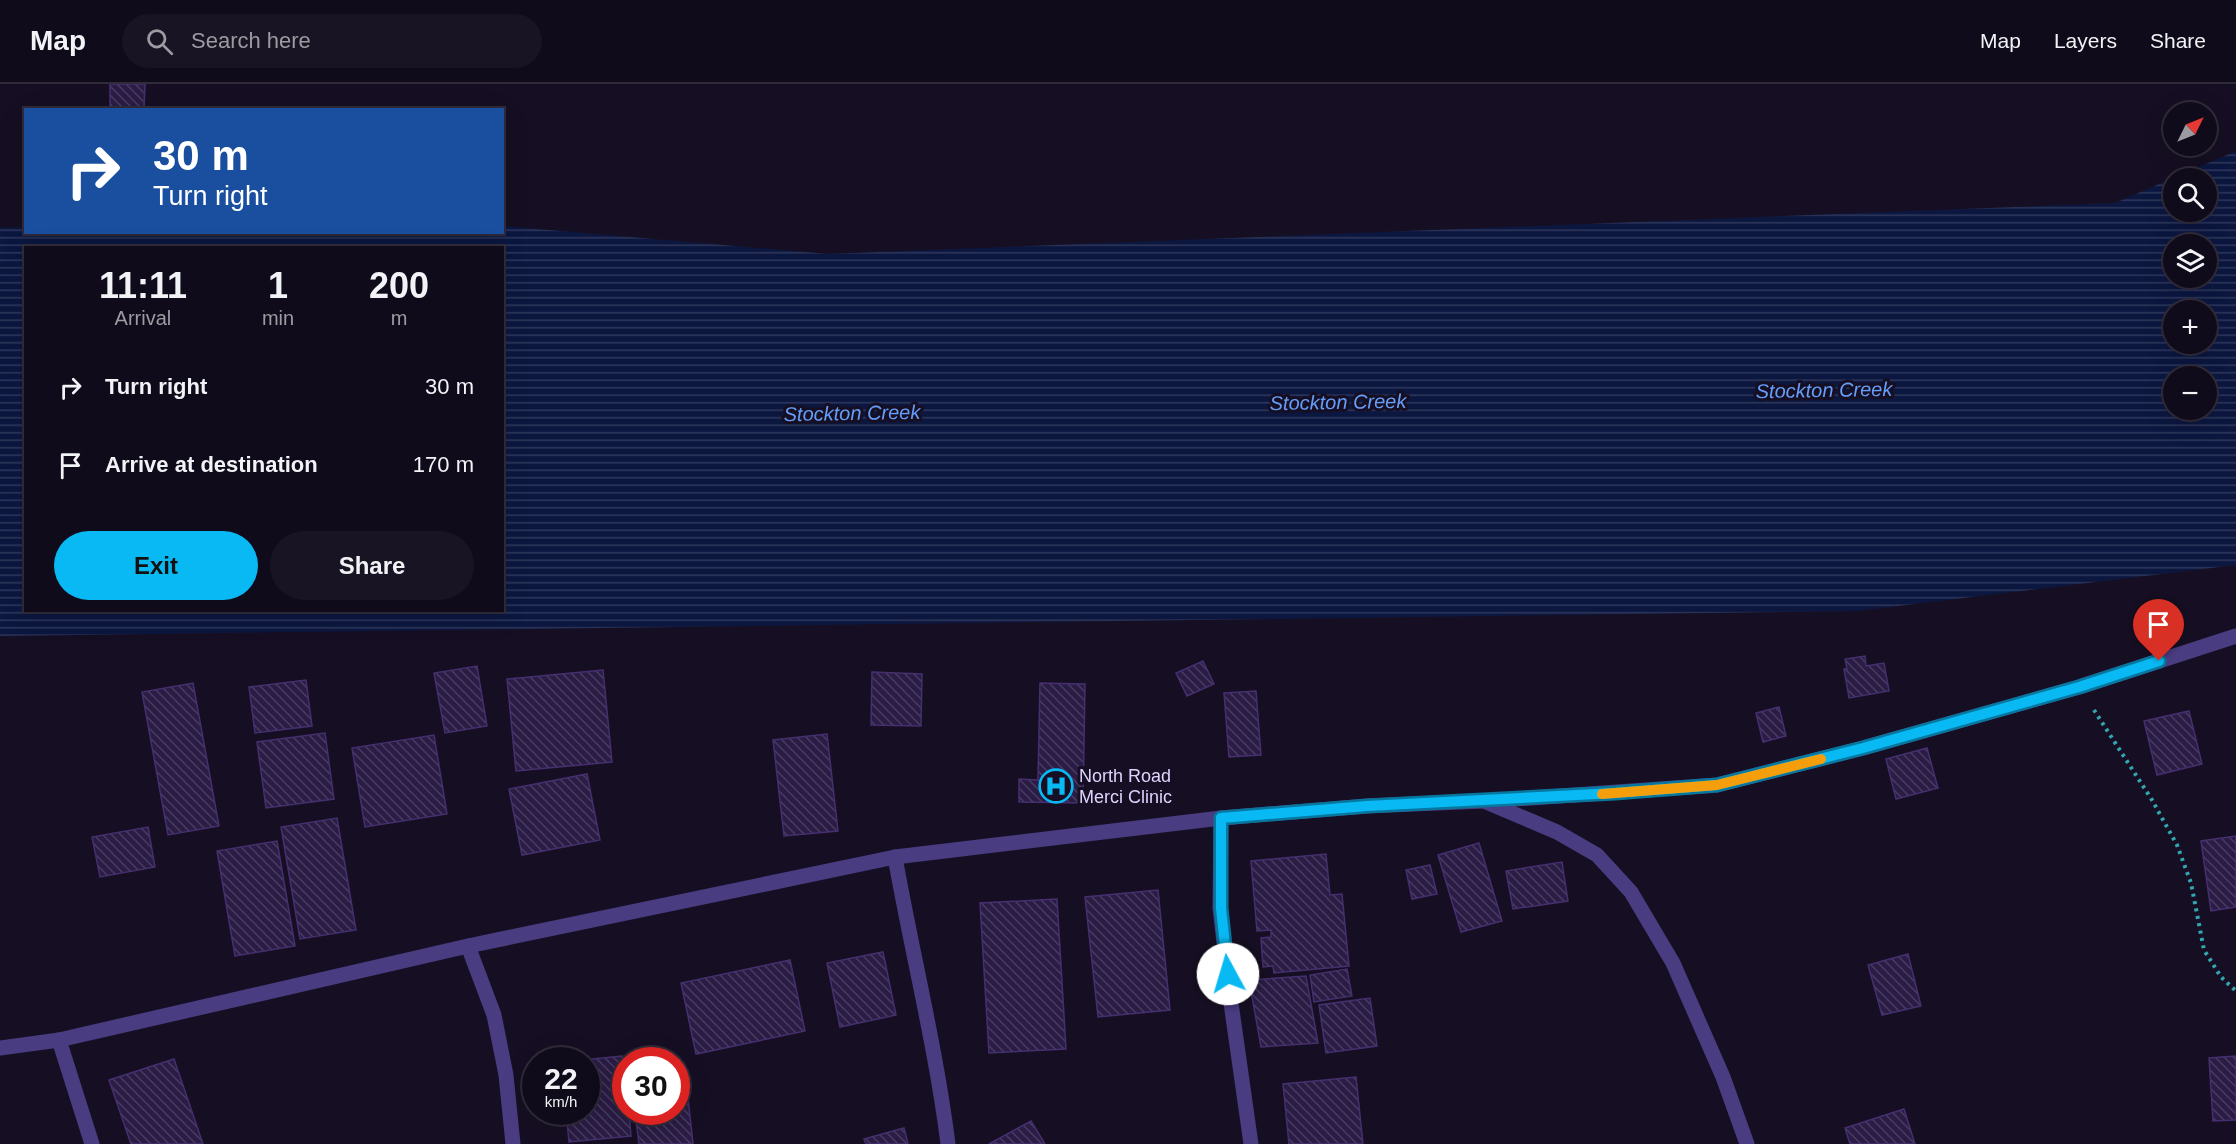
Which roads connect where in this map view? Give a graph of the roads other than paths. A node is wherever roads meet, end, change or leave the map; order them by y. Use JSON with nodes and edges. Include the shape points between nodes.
{"nodes":[{"id":1,"x":2236,"y":636,"type":"edge"},
{"id":2,"x":1484,"y":801,"type":"junction"},
{"id":3,"x":1221,"y":818,"type":"junction"},
{"id":4,"x":895,"y":857,"type":"junction"},
{"id":5,"x":468,"y":946,"type":"junction"},
{"id":6,"x":59,"y":1041,"type":"junction"},
{"id":7,"x":0,"y":1048,"type":"edge"},
{"id":8,"x":92,"y":1144,"type":"edge"},
{"id":9,"x":513,"y":1144,"type":"edge"},
{"id":10,"x":948,"y":1144,"type":"edge"},
{"id":11,"x":1251,"y":1144,"type":"edge"},
{"id":12,"x":1747,"y":1144,"type":"edge"}],
"edges":[{"from":1,"to":2,"type":"street","via":[[2079,687],[1717,785]]},
{"from":2,"to":3,"type":"street"},
{"from":2,"to":12,"type":"street","via":[[1557,832],[1597,855],[1631,892],[1672,963],[1724,1077]]},
{"from":3,"to":4,"type":"street"},
{"from":3,"to":11,"type":"street","via":[[1221,908]]},
{"from":4,"to":5,"type":"street"},
{"from":4,"to":10,"type":"street"},
{"from":5,"to":6,"type":"street"},
{"from":5,"to":9,"type":"street","via":[[494,1015],[507,1075]]},
{"from":6,"to":7,"type":"street"},
{"from":6,"to":8,"type":"street"}]}
